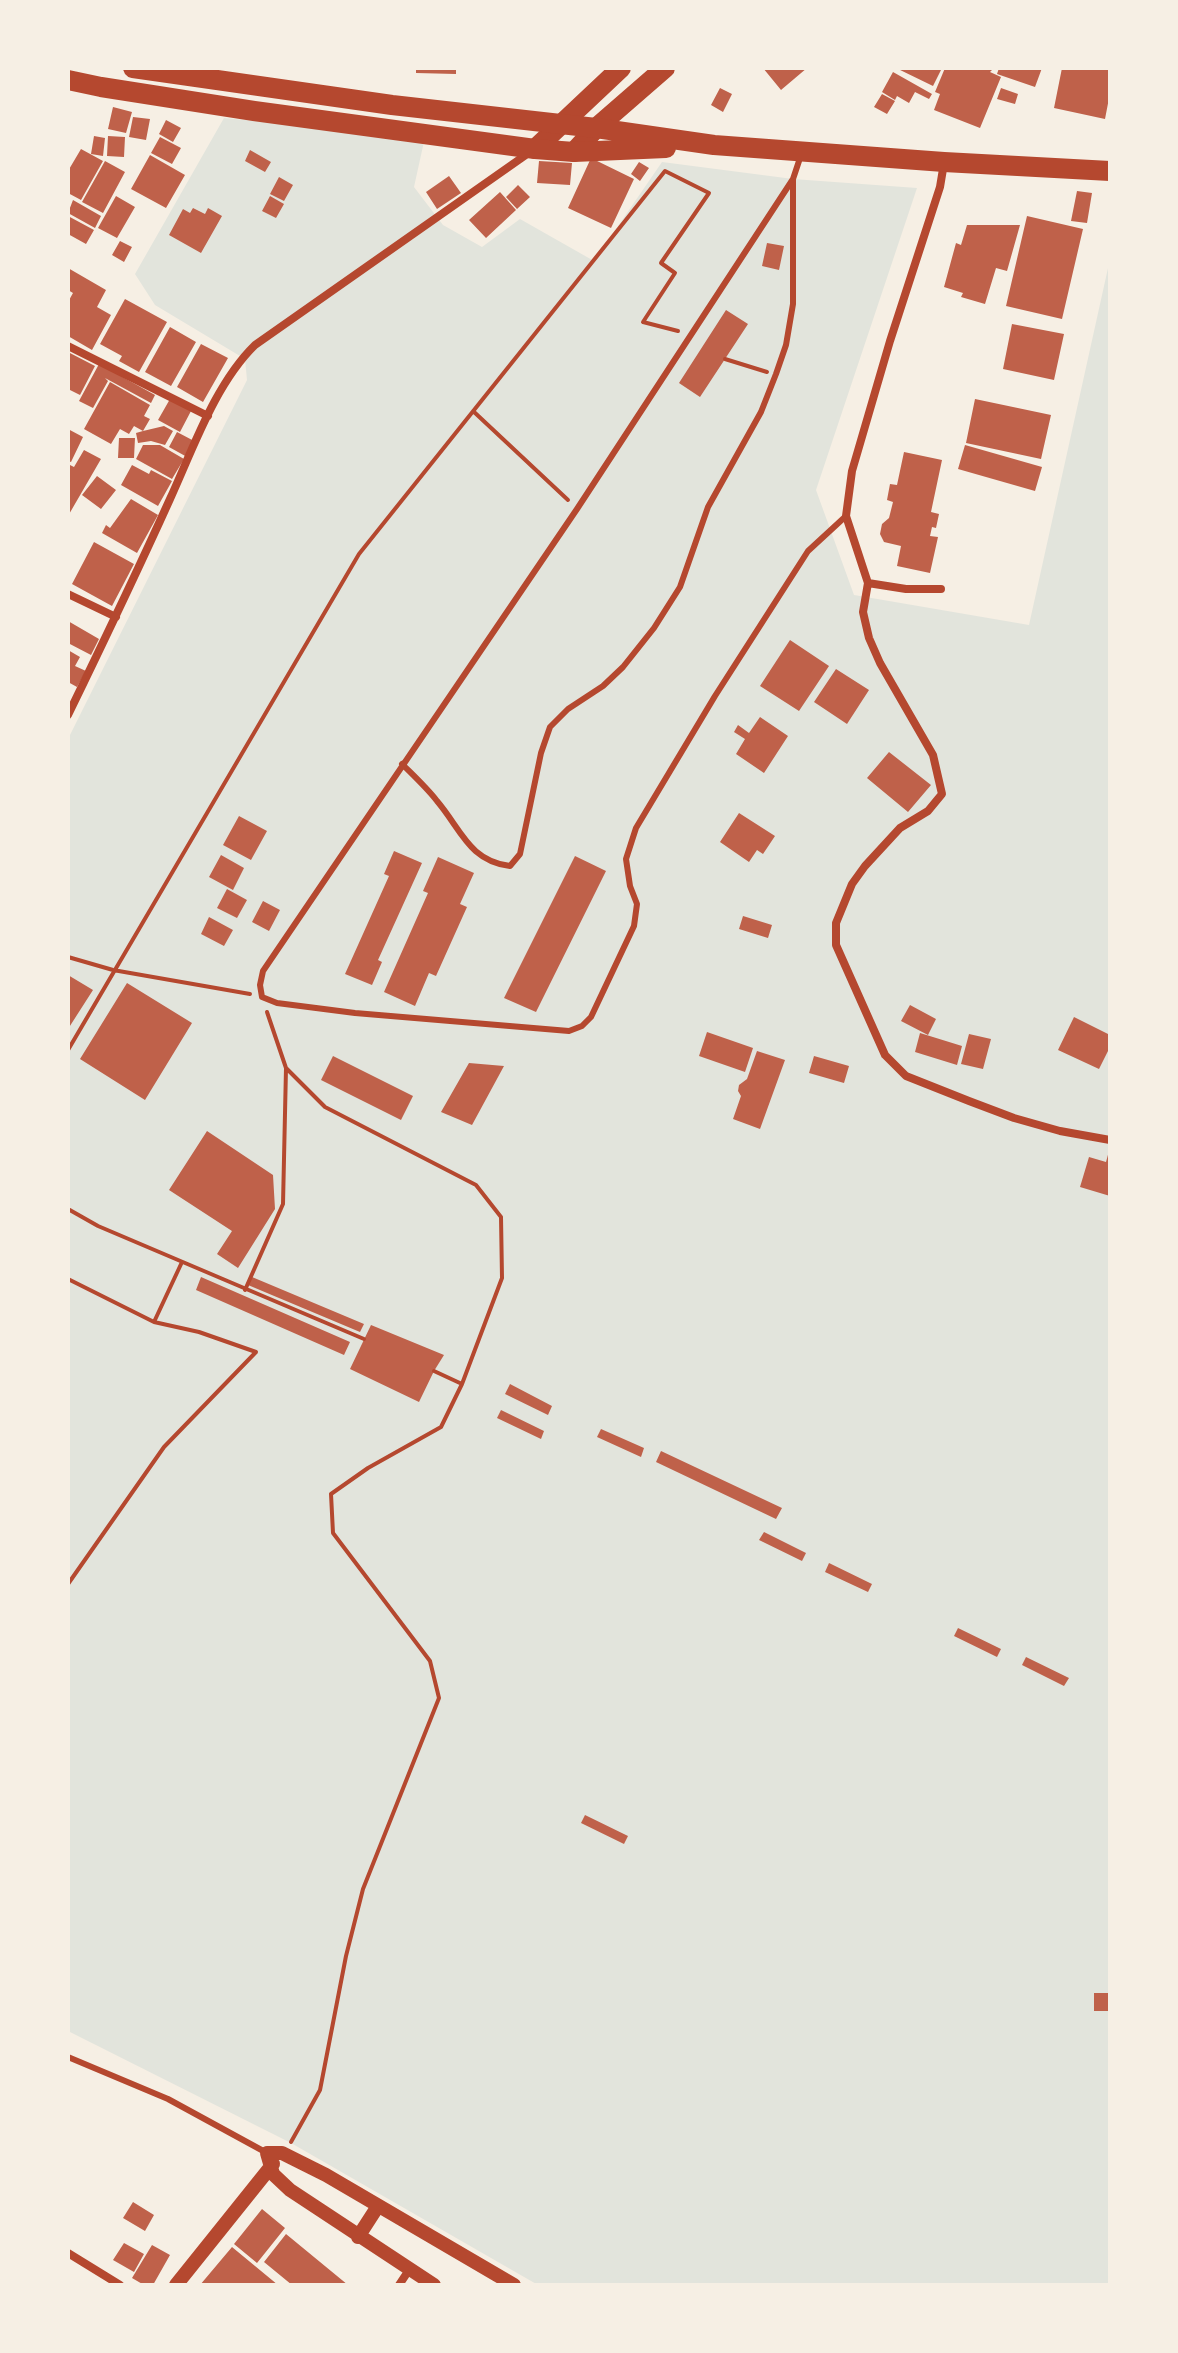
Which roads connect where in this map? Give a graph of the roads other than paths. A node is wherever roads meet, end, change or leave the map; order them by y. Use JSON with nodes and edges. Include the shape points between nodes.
{"nodes":[{"id":1,"x":133,"y":68,"type":"edge"},
{"id":2,"x":621,"y":68,"type":"edge"},
{"id":3,"x":665,"y":68,"type":"edge"},
{"id":4,"x":68,"y":80,"type":"edge"},
{"id":5,"x":560,"y":124,"type":"junction"},
{"id":6,"x":596,"y":128,"type":"junction"},
{"id":7,"x":714,"y":145,"type":"junction"},
{"id":8,"x":535,"y":149,"type":"junction"},
{"id":9,"x":574,"y":152,"type":"junction"},
{"id":10,"x":802,"y":152,"type":"junction"},
{"id":11,"x":944,"y":162,"type":"junction"},
{"id":12,"x":1110,"y":171,"type":"edge"},
{"id":13,"x":793,"y":179,"type":"junction"},
{"id":14,"x":68,"y":346,"type":"edge"},
{"id":15,"x":208,"y":416,"type":"junction"},
{"id":16,"x":846,"y":516,"type":"junction"},
{"id":17,"x":868,"y":583,"type":"junction"},
{"id":18,"x":941,"y":589,"type":"dead end"},
{"id":19,"x":68,"y":594,"type":"edge"},
{"id":20,"x":116,"y":617,"type":"junction"},
{"id":21,"x":68,"y":715,"type":"edge"},
{"id":22,"x":402,"y":764,"type":"junction"},
{"id":23,"x":1110,"y":1140,"type":"edge"},
{"id":24,"x":68,"y":2057,"type":"edge"},
{"id":25,"x":280,"y":2150,"type":"junction"},
{"id":26,"x":270,"y":2168,"type":"junction"},
{"id":27,"x":378,"y":2206,"type":"junction"},
{"id":28,"x":358,"y":2237,"type":"junction"},
{"id":29,"x":68,"y":2253,"type":"edge"},
{"id":30,"x":409,"y":2270,"type":"junction"},
{"id":31,"x":120,"y":2285,"type":"edge"},
{"id":32,"x":176,"y":2285,"type":"edge"},
{"id":33,"x":399,"y":2285,"type":"edge"},
{"id":34,"x":434,"y":2285,"type":"edge"},
{"id":35,"x":514,"y":2285,"type":"edge"}],
"edges":[{"from":1,"to":5,"type":"main road"},
{"from":2,"to":5,"type":"main road"},
{"from":3,"to":6,"type":"main road"},
{"from":4,"to":8,"type":"main road"},
{"from":5,"to":6,"type":"main road"},
{"from":5,"to":8,"type":"main road"},
{"from":6,"to":7,"type":"main road"},
{"from":6,"to":9,"type":"main road"},
{"from":7,"to":9,"type":"main road"},
{"from":7,"to":10,"type":"main road"},
{"from":8,"to":9,"type":"main road"},
{"from":8,"to":15,"type":"street","via":[[255,345]]},
{"from":10,"to":11,"type":"main road"},
{"from":10,"to":13,"type":"lane"},
{"from":11,"to":12,"type":"main road"},
{"from":11,"to":16,"type":"street","via":[[852,471]]},
{"from":13,"to":22,"type":"lane"},
{"from":13,"to":22,"type":"lane","via":[[793,304],[786,345],[761,412],[708,507],[680,587],[654,628],[623,667],[550,727],[520,854],[510,866],[494,864],[475,852]]},
{"from":14,"to":15,"type":"street"},
{"from":15,"to":20,"type":"street"},
{"from":16,"to":17,"type":"street"},
{"from":16,"to":22,"type":"lane","via":[[808,551],[636,828],[626,859],[637,904],[634,926],[598,1004],[582,1026],[569,1031],[370,1014],[262,997],[263,971]]},
{"from":17,"to":18,"type":"street"},
{"from":17,"to":23,"type":"street","via":[[863,612],[869,638],[933,755],[942,794],[928,811],[900,828],[852,884],[836,923],[836,945],[885,1055],[906,1076],[1014,1118]]},
{"from":19,"to":20,"type":"street"},
{"from":20,"to":21,"type":"street"},
{"from":24,"to":25,"type":"lane"},
{"from":25,"to":26,"type":"street"},
{"from":25,"to":27,"type":"street"},
{"from":26,"to":28,"type":"street","via":[[290,2190]]},
{"from":26,"to":32,"type":"street"},
{"from":27,"to":28,"type":"street"},
{"from":27,"to":35,"type":"street"},
{"from":28,"to":30,"type":"street"},
{"from":29,"to":31,"type":"street"},
{"from":30,"to":33,"type":"street"},
{"from":30,"to":34,"type":"street"}]}
